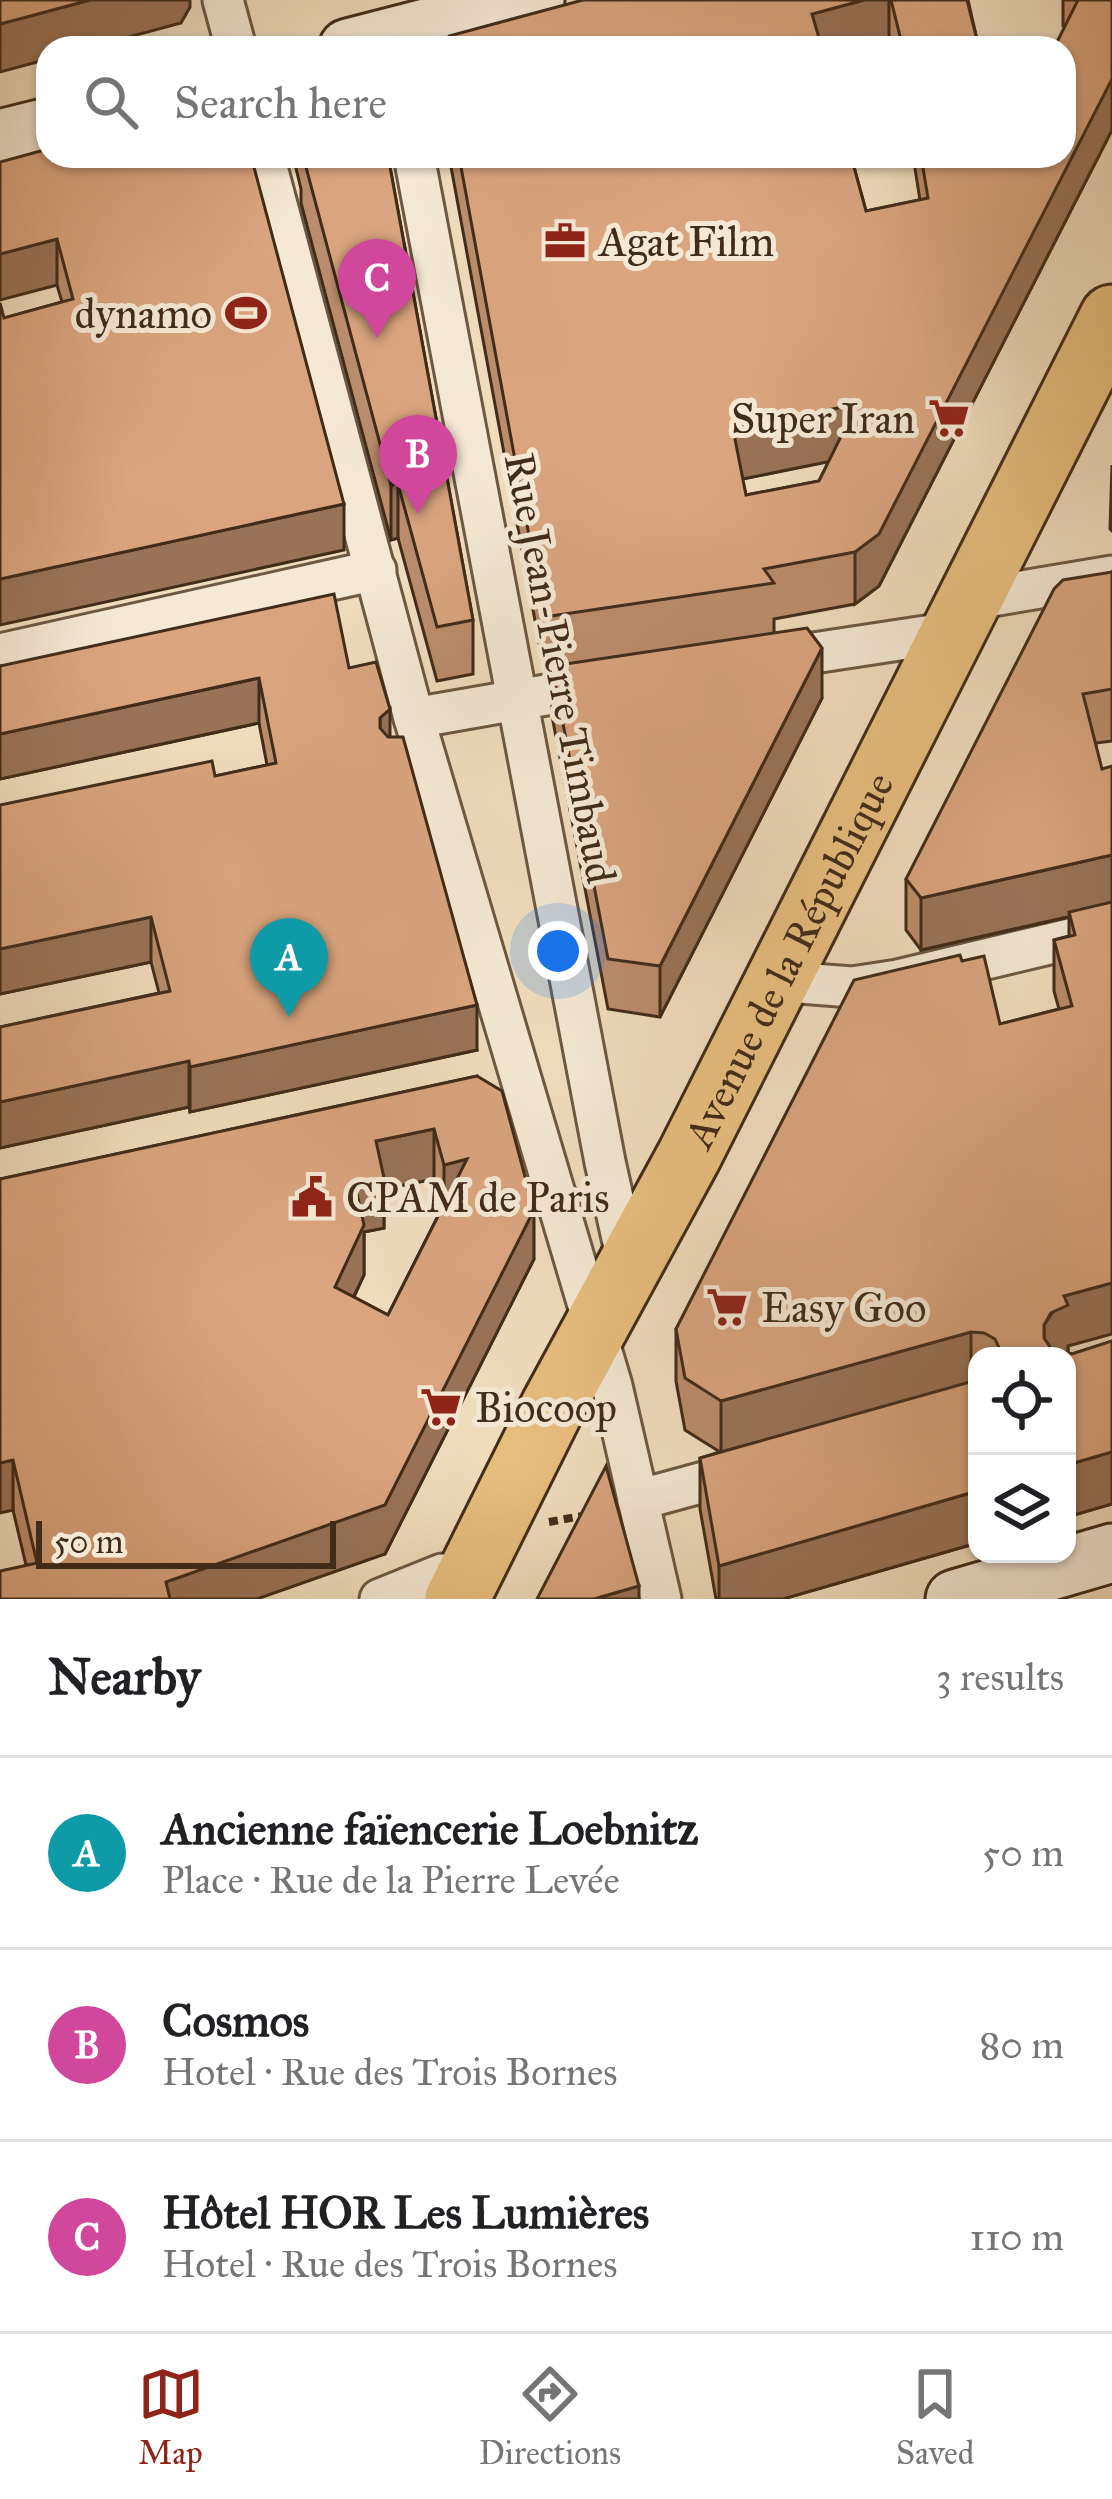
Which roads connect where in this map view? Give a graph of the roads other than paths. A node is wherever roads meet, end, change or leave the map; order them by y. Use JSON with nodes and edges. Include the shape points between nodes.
{"nodes":[{"id":1,"x":223,"y":0,"type":"edge"},
{"id":2,"x":535,"y":0,"type":"edge"},
{"id":3,"x":381,"y":33,"type":"edge"},
{"id":4,"x":233,"y":36,"type":"edge"},
{"id":5,"x":36,"y":130,"type":"edge"},
{"id":6,"x":0,"y":139,"type":"edge"},
{"id":7,"x":267,"y":168,"type":"edge"},
{"id":8,"x":416,"y":168,"type":"edge"},
{"id":9,"x":1112,"y":317,"type":"edge"},
{"id":10,"x":376,"y":570,"type":"junction"},
{"id":11,"x":1112,"y":576,"type":"edge"},
{"id":12,"x":960,"y":616,"type":"junction"},
{"id":13,"x":0,"y":654,"type":"edge"},
{"id":14,"x":730,"y":665,"type":"edge"},
{"id":15,"x":638,"y":680,"type":"edge"},
{"id":16,"x":519,"y":698,"type":"junction"},
{"id":17,"x":414,"y":718,"type":"junction"},
{"id":18,"x":1112,"y":928,"type":"edge"},
{"id":19,"x":775,"y":981,"type":"junction"},
{"id":20,"x":629,"y":1269,"type":"junction"},
{"id":21,"x":596,"y":1330,"type":"junction"},
{"id":22,"x":795,"y":1457,"type":"edge"},
{"id":23,"x":638,"y":1500,"type":"junction"},
{"id":24,"x":1112,"y":1553,"type":"edge"},
{"id":25,"x":461,"y":1592,"type":"edge"},
{"id":26,"x":380,"y":1599,"type":"edge"},
{"id":27,"x":661,"y":1599,"type":"edge"},
{"id":28,"x":956,"y":1599,"type":"edge"}],
"edges":[{"from":1,"to":4,"type":"street"},
{"from":2,"to":3,"type":"street"},
{"from":5,"to":6,"type":"street"},
{"from":7,"to":10,"type":"street"},
{"from":8,"to":16,"type":"street","name":"Rue Jean-Pierre Timbaud"},
{"from":9,"to":12,"type":"main road","name":"Avenue de la République"},
{"from":10,"to":13,"type":"street"},
{"from":10,"to":17,"type":"street"},
{"from":11,"to":12,"type":"street"},
{"from":12,"to":14,"type":"street"},
{"from":12,"to":19,"type":"main road","name":"Avenue de la République"},
{"from":15,"to":16,"type":"street"},
{"from":16,"to":17,"type":"street"},
{"from":16,"to":20,"type":"street","name":"Rue Jean-Pierre Timbaud"},
{"from":17,"to":21,"type":"street","via":[[507,1084]]},
{"from":18,"to":19,"type":"street","via":[[898,980],[852,987]]},
{"from":19,"to":20,"type":"main road","name":"Avenue de la République"},
{"from":20,"to":21,"type":"main road","name":"Avenue de la République"},
{"from":21,"to":23,"type":"street"},
{"from":21,"to":25,"type":"main road","name":"Avenue de la République"},
{"from":22,"to":23,"type":"street"},
{"from":23,"to":27,"type":"street"},
{"from":24,"to":28,"type":"street"},
{"from":25,"to":26,"type":"street","via":[[442,1574]]}]}
